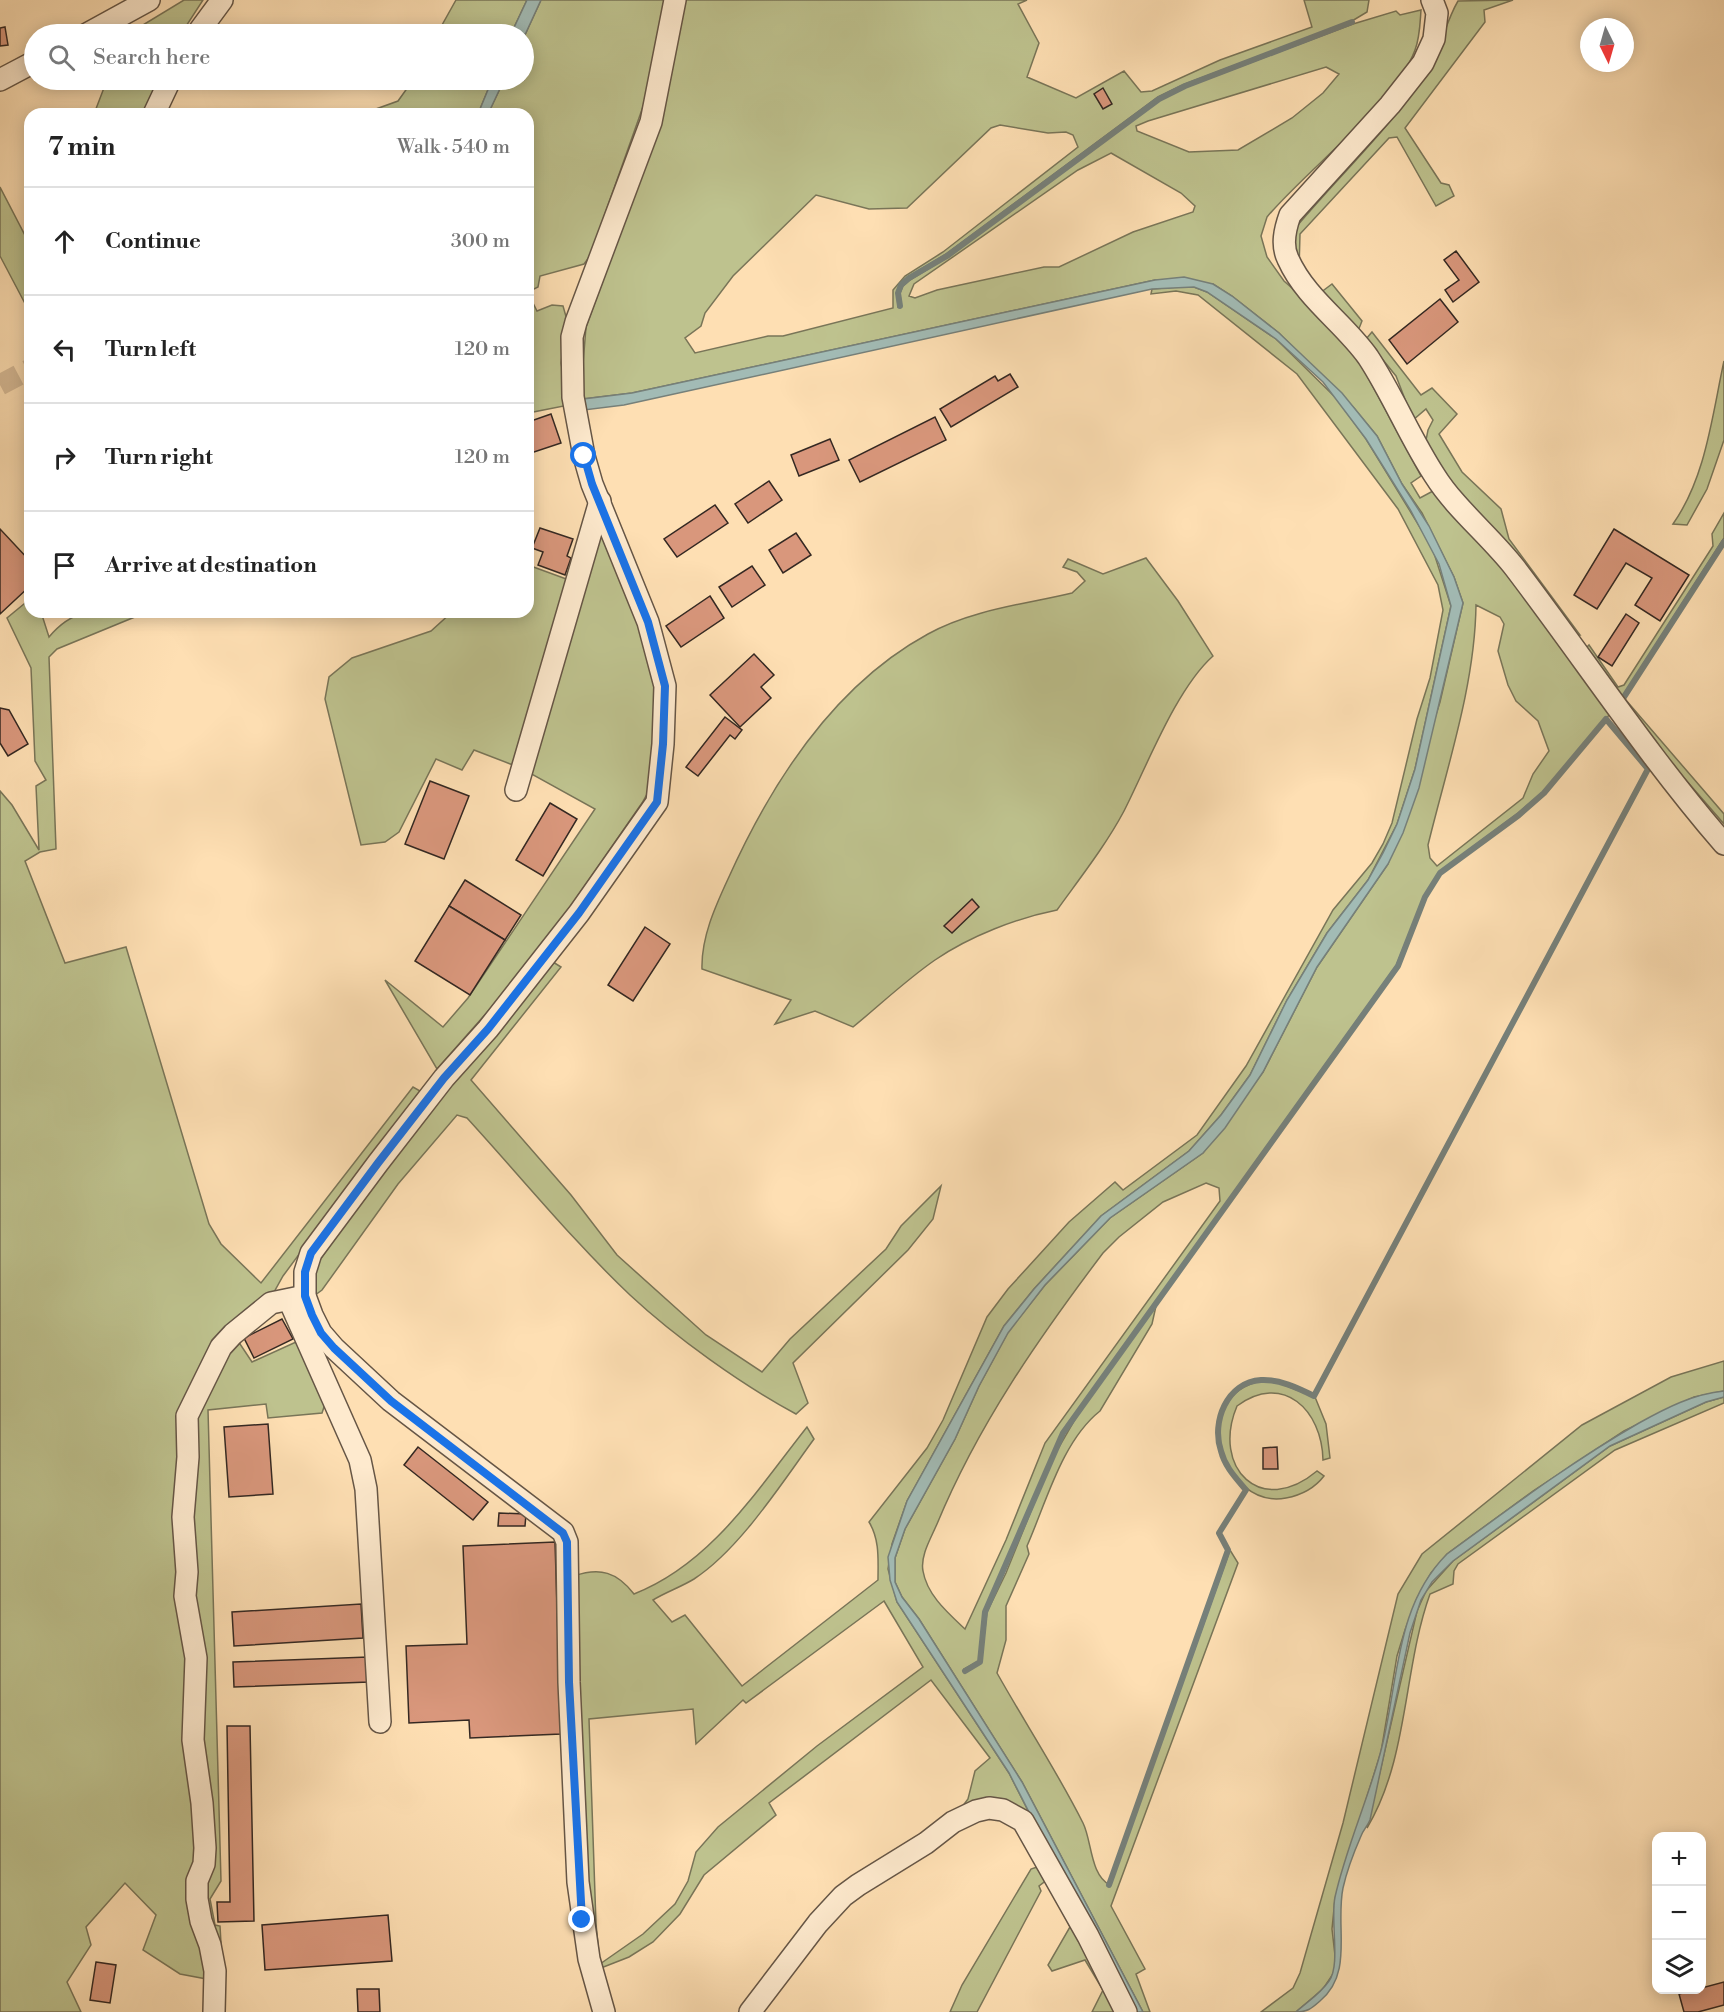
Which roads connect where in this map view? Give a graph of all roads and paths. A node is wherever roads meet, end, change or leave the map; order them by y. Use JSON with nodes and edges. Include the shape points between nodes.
{"nodes":[{"id":1,"x":149,"y":0,"type":"edge"},
{"id":2,"x":222,"y":0,"type":"edge"},
{"id":3,"x":675,"y":0,"type":"edge"},
{"id":4,"x":1432,"y":0,"type":"edge"},
{"id":5,"x":105,"y":24,"type":"edge"},
{"id":6,"x":204,"y":24,"type":"edge"},
{"id":7,"x":24,"y":67,"type":"edge"},
{"id":8,"x":0,"y":80,"type":"edge"},
{"id":9,"x":165,"y":90,"type":"edge"},
{"id":10,"x":157,"y":108,"type":"edge"},
{"id":11,"x":600,"y":501,"type":"junction"},
{"id":12,"x":516,"y":790,"type":"dead end"},
{"id":13,"x":1724,"y":844,"type":"edge"},
{"id":14,"x":297,"y":1298,"type":"junction"},
{"id":15,"x":380,"y":1722,"type":"dead end"},
{"id":16,"x":214,"y":2012,"type":"edge"},
{"id":17,"x":604,"y":2012,"type":"edge"},
{"id":18,"x":750,"y":2012,"type":"edge"},
{"id":19,"x":1126,"y":2012,"type":"edge"}],
"edges":[{"from":1,"to":5,"type":"street"},
{"from":2,"to":6,"type":"street"},
{"from":3,"to":11,"type":"street","via":[[651,122],[572,337],[573,397],[584,456]]},
{"from":4,"to":13,"type":"street","via":[[1437,13],[1434,39],[1423,63],[1290,215],[1285,228],[1287,258],[1302,286],[1368,358],[1436,478],[1514,567],[1684,798]]},
{"from":7,"to":8,"type":"street"},
{"from":9,"to":10,"type":"street"},
{"from":11,"to":12,"type":"street"},
{"from":11,"to":14,"type":"street","via":[[648,622],[665,686],[657,802],[579,913],[488,1029],[444,1078],[311,1253]]},
{"from":14,"to":15,"type":"street","via":[[360,1460],[366,1489]]},
{"from":14,"to":16,"type":"street","via":[[272,1303],[221,1347],[186,1416],[185,1596],[196,1658],[192,1740],[205,1848],[197,1899],[215,1971]]},
{"from":14,"to":17,"type":"street","via":[[321,1333],[355,1369],[459,1455],[563,1533],[567,1542],[578,1882],[587,1949]]},
{"from":18,"to":19,"type":"street","via":[[843,1896],[926,1844],[953,1822],[989,1808],[1015,1814],[1023,1821]]}]}
